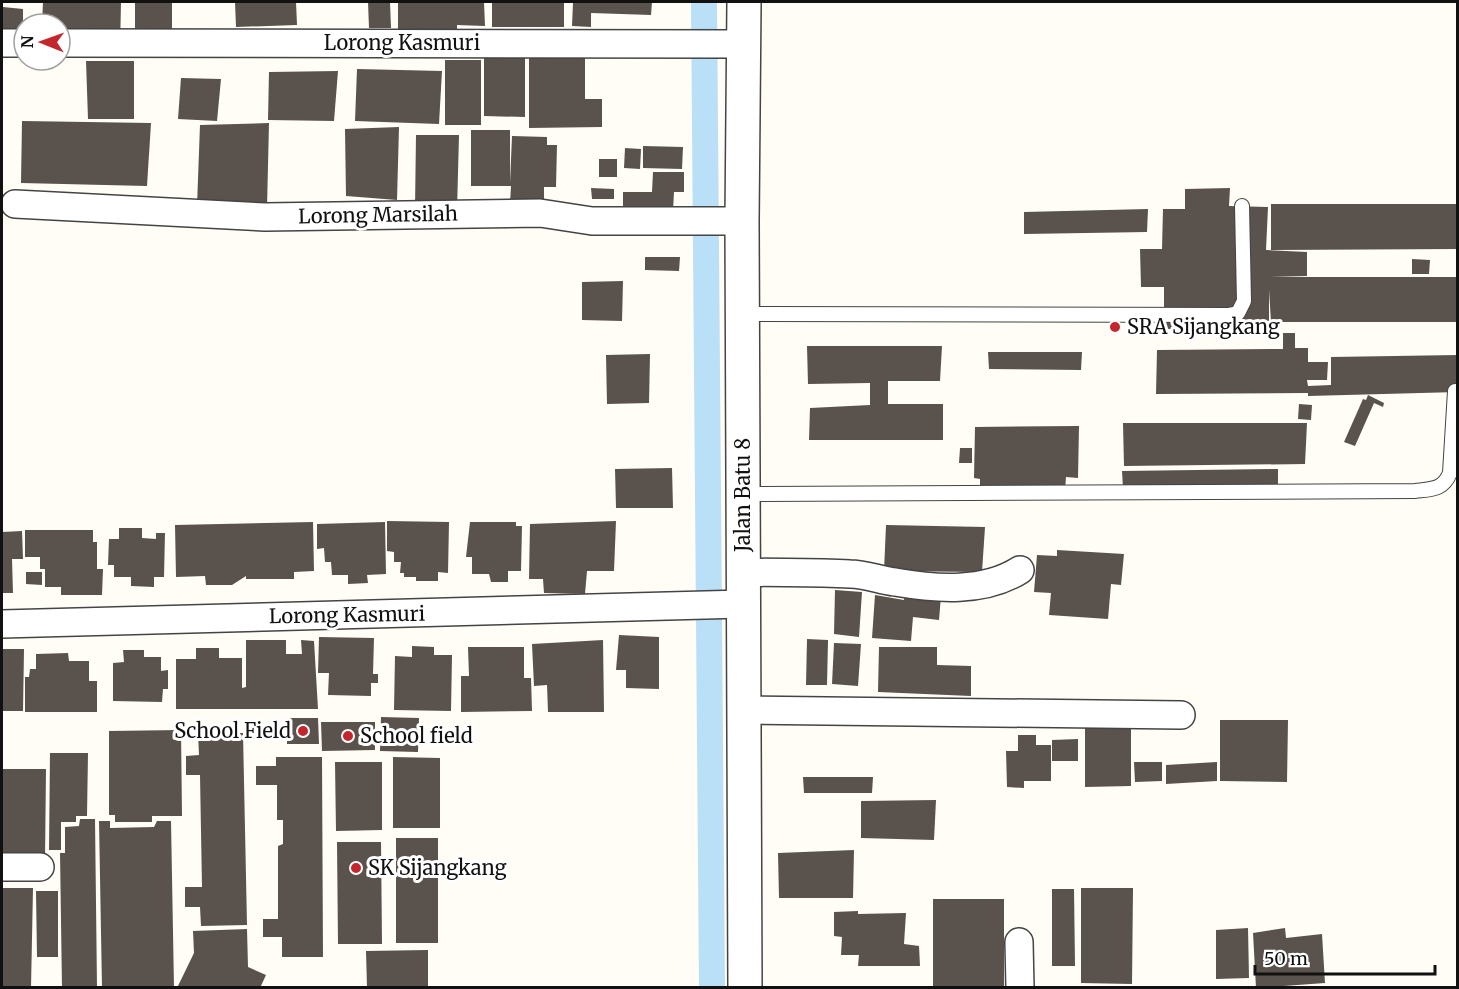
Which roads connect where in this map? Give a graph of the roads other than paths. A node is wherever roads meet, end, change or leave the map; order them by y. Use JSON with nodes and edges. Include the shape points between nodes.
{"nodes":[{"id":1,"x":744,"y":2,"type":"edge"},
{"id":2,"x":72,"y":43,"type":"edge"},
{"id":3,"x":735,"y":44,"type":"junction"},
{"id":4,"x":15,"y":204,"type":"dead end"},
{"id":5,"x":1242,"y":206,"type":"dead end"},
{"id":6,"x":716,"y":221,"type":"junction"},
{"id":7,"x":742,"y":314,"type":"junction"},
{"id":8,"x":1455,"y":391,"type":"dead end"},
{"id":9,"x":743,"y":494,"type":"junction"},
{"id":10,"x":1020,"y":570,"type":"dead end"},
{"id":11,"x":743,"y":572,"type":"junction"},
{"id":12,"x":735,"y":604,"type":"junction"},
{"id":13,"x":2,"y":624,"type":"edge"},
{"id":14,"x":745,"y":711,"type":"junction"},
{"id":15,"x":1181,"y":715,"type":"dead end"},
{"id":16,"x":2,"y":867,"type":"edge"},
{"id":17,"x":40,"y":867,"type":"dead end"},
{"id":18,"x":1019,"y":942,"type":"dead end"},
{"id":19,"x":745,"y":987,"type":"edge"},
{"id":20,"x":1020,"y":987,"type":"edge"}],
"edges":[{"from":1,"to":3,"type":"street","name":"Jalan Batu 8"},
{"from":2,"to":3,"type":"street","name":"Lorong Kasmuri"},
{"from":3,"to":6,"type":"street","name":"Jalan Batu 8"},
{"from":4,"to":6,"type":"street","name":"Lorong Marsilah","via":[[265,217],[540,213],[592,221]]},
{"from":5,"to":7,"type":"lane","via":[[1244,301],[1238,313]]},
{"from":6,"to":7,"type":"street","name":"Jalan Batu 8"},
{"from":7,"to":9,"type":"street","name":"Jalan Batu 8"},
{"from":8,"to":9,"type":"lane","via":[[1450,473],[1446,483],[1437,489]]},
{"from":9,"to":11,"type":"street","name":"Jalan Batu 8"},
{"from":10,"to":11,"type":"street","via":[[1004,581],[964,586],[913,585],[852,574]]},
{"from":11,"to":12,"type":"street","name":"Jalan Batu 8"},
{"from":12,"to":13,"type":"street","name":"Lorong Kasmuri"},
{"from":12,"to":14,"type":"street","name":"Jalan Batu 8"},
{"from":14,"to":15,"type":"street"},
{"from":14,"to":19,"type":"street","name":"Jalan Batu 8"},
{"from":16,"to":17,"type":"street"},
{"from":18,"to":20,"type":"street"}]}
